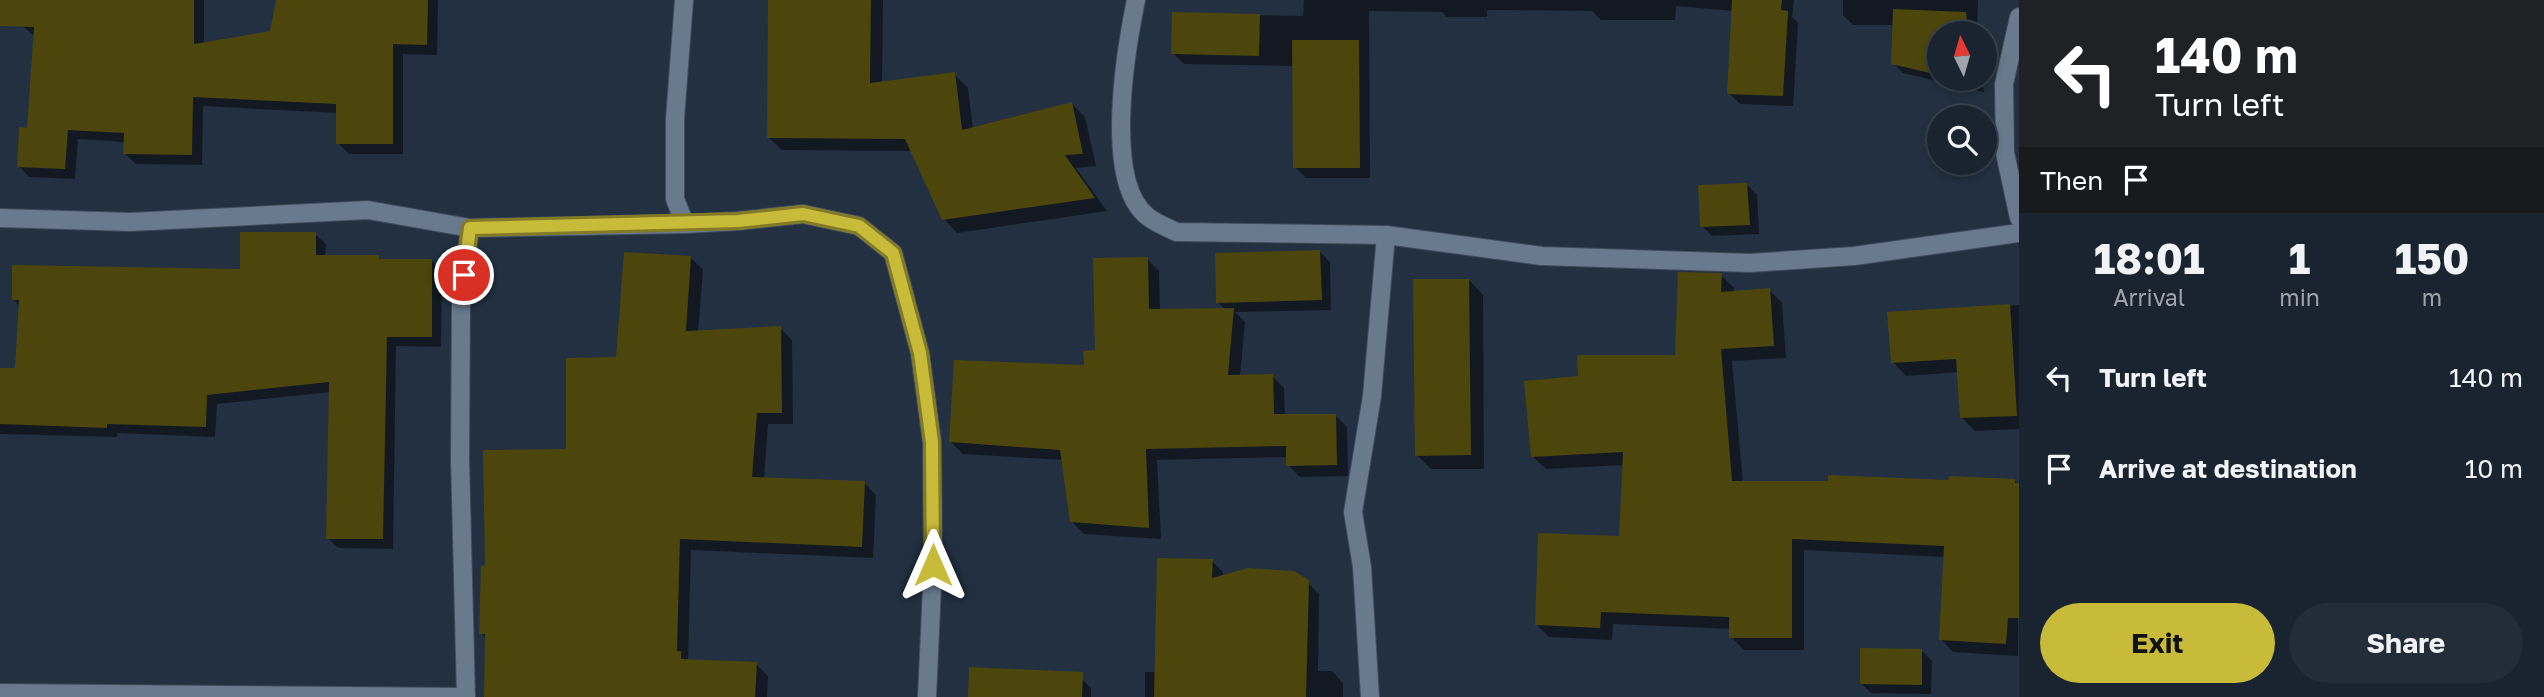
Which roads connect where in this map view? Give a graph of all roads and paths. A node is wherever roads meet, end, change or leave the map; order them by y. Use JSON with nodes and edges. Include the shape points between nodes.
{"nodes":[{"id":1,"x":684,"y":0,"type":"edge"},
{"id":2,"x":1136,"y":0,"type":"edge"},
{"id":3,"x":2019,"y":17,"type":"edge"},
{"id":4,"x":0,"y":218,"type":"edge"},
{"id":5,"x":2019,"y":218,"type":"edge"},
{"id":6,"x":685,"y":223,"type":"junction"},
{"id":7,"x":470,"y":228,"type":"junction"},
{"id":8,"x":2019,"y":233,"type":"edge"},
{"id":9,"x":1386,"y":235,"type":"junction"},
{"id":10,"x":0,"y":693,"type":"edge"},
{"id":11,"x":466,"y":697,"type":"edge"},
{"id":12,"x":927,"y":697,"type":"edge"},
{"id":13,"x":1370,"y":697,"type":"edge"}],
"edges":[{"from":1,"to":6,"type":"street","via":[[675,119],[675,199]]},
{"from":2,"to":9,"type":"street","via":[[1125,50],[1120,152],[1127,186],[1146,215],[1176,232]]},
{"from":3,"to":5,"type":"street","via":[[2004,84],[2005,153]]},
{"from":4,"to":7,"type":"street","via":[[130,222],[368,210]]},
{"from":6,"to":7,"type":"street"},
{"from":6,"to":12,"type":"street","via":[[803,214],[859,226],[893,253],[920,353],[932,442]]},
{"from":7,"to":11,"type":"street","via":[[461,299]]},
{"from":8,"to":9,"type":"street","via":[[1854,256],[1750,263],[1542,256]]},
{"from":9,"to":13,"type":"street","via":[[1372,396],[1353,512],[1362,567]]},
{"from":10,"to":11,"type":"street"}]}
